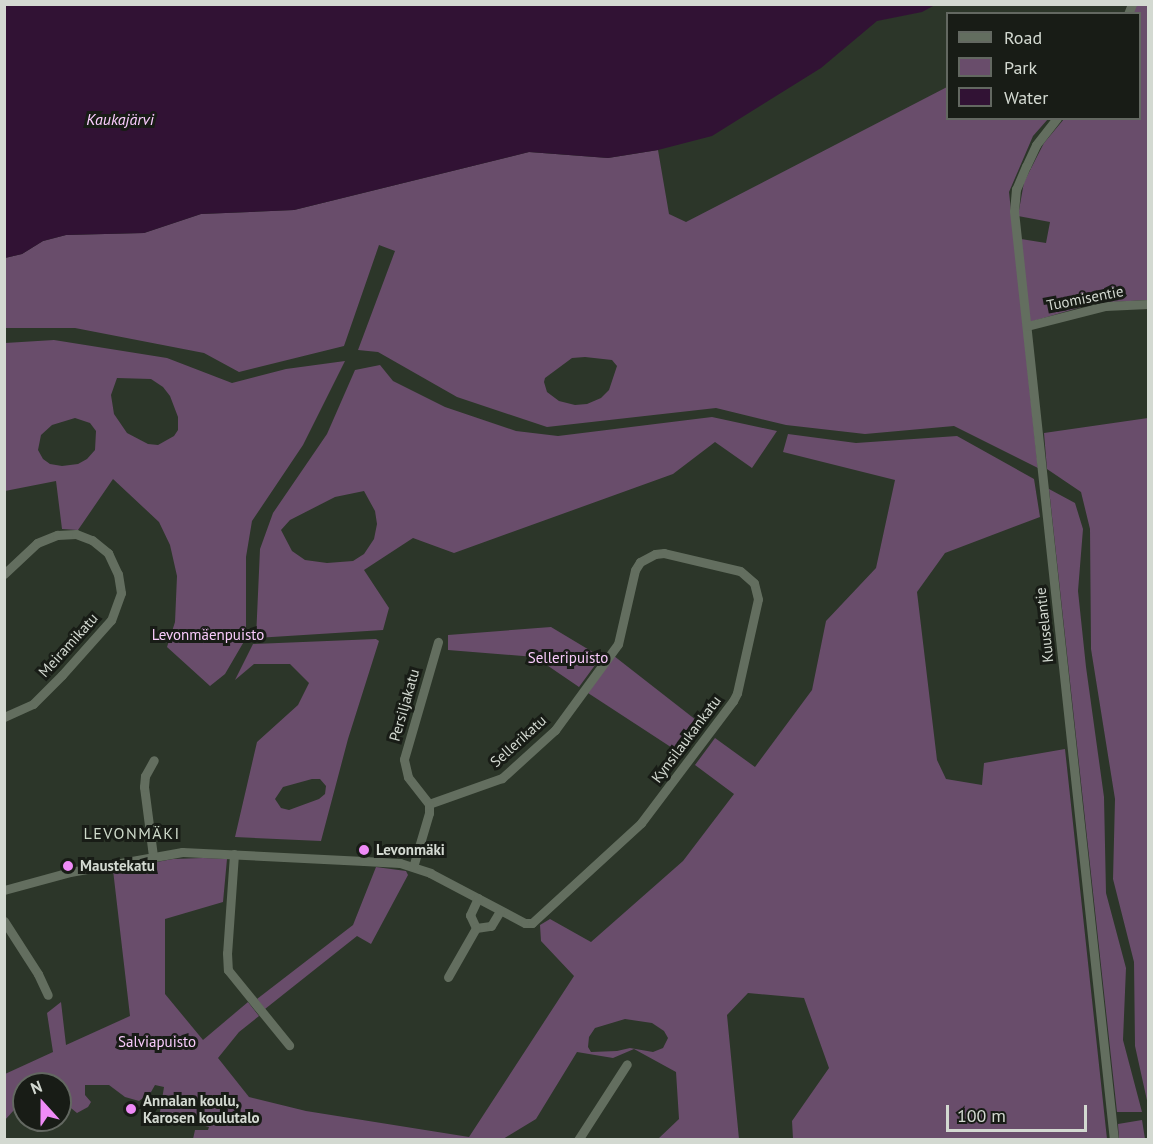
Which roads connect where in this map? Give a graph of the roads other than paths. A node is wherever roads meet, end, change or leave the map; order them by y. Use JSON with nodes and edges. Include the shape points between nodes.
{"nodes":[{"id":1,"x":1055,"y":120,"type":"edge"},
{"id":2,"x":1149,"y":304,"type":"edge"},
{"id":3,"x":1027,"y":326,"type":"junction"},
{"id":4,"x":698,"y":560,"type":"joint"},
{"id":5,"x":4,"y":574,"type":"edge"},
{"id":6,"x":438,"y":642,"type":"dead end"},
{"id":7,"x":4,"y":717,"type":"edge"},
{"id":8,"x":154,"y":760,"type":"dead end"},
{"id":9,"x":429,"y":804,"type":"junction"},
{"id":10,"x":234,"y":854,"type":"junction"},
{"id":11,"x":153,"y":856,"type":"junction"},
{"id":12,"x":413,"y":867,"type":"junction"},
{"id":13,"x":4,"y":890,"type":"edge"},
{"id":14,"x":478,"y":898,"type":"junction"},
{"id":15,"x":500,"y":911,"type":"junction"},
{"id":16,"x":4,"y":921,"type":"edge"},
{"id":17,"x":476,"y":928,"type":"junction"},
{"id":18,"x":448,"y":977,"type":"dead end"},
{"id":19,"x":48,"y":995,"type":"dead end"},
{"id":20,"x":289,"y":1045,"type":"dead end"},
{"id":21,"x":627,"y":1064,"type":"dead end"},
{"id":22,"x":578,"y":1140,"type":"edge"},
{"id":23,"x":1114,"y":1140,"type":"edge"}],
"edges":[{"from":1,"to":3,"type":"street","name":"Kuuselantie","via":[[1036,145],[1016,189],[1014,211]]},
{"from":2,"to":3,"type":"street","name":"Tuomisentie","via":[[1105,306]]},
{"from":3,"to":23,"type":"street","name":"Kuuselantie"},
{"from":4,"to":9,"type":"street","name":"Sellerikatu","via":[[664,553],[640,562],[618,644],[555,730],[502,778]]},
{"from":4,"to":15,"type":"street","name":"Kynsilaukankatu","via":[[740,571],[758,591],[737,693],[641,824],[532,923]]},
{"from":5,"to":7,"type":"street","name":"Meiramikatu","via":[[37,543],[57,535],[76,534],[93,540],[108,553],[118,574],[121,593],[111,620],[62,675],[33,704]]},
{"from":6,"to":9,"type":"street","name":"Persiljakatu","via":[[404,759],[408,777]]},
{"from":8,"to":11,"type":"street","via":[[144,787]]},
{"from":9,"to":12,"type":"street"},
{"from":10,"to":11,"type":"street","via":[[189,852]]},
{"from":10,"to":12,"type":"street","via":[[400,863]]},
{"from":10,"to":20,"type":"street","via":[[228,970]]},
{"from":11,"to":13,"type":"street"},
{"from":12,"to":14,"type":"street"},
{"from":14,"to":15,"type":"street"},
{"from":14,"to":17,"type":"street","via":[[470,915]]},
{"from":15,"to":17,"type":"street","via":[[490,926]]},
{"from":16,"to":19,"type":"street"},
{"from":17,"to":18,"type":"street"},
{"from":21,"to":22,"type":"street"}]}
